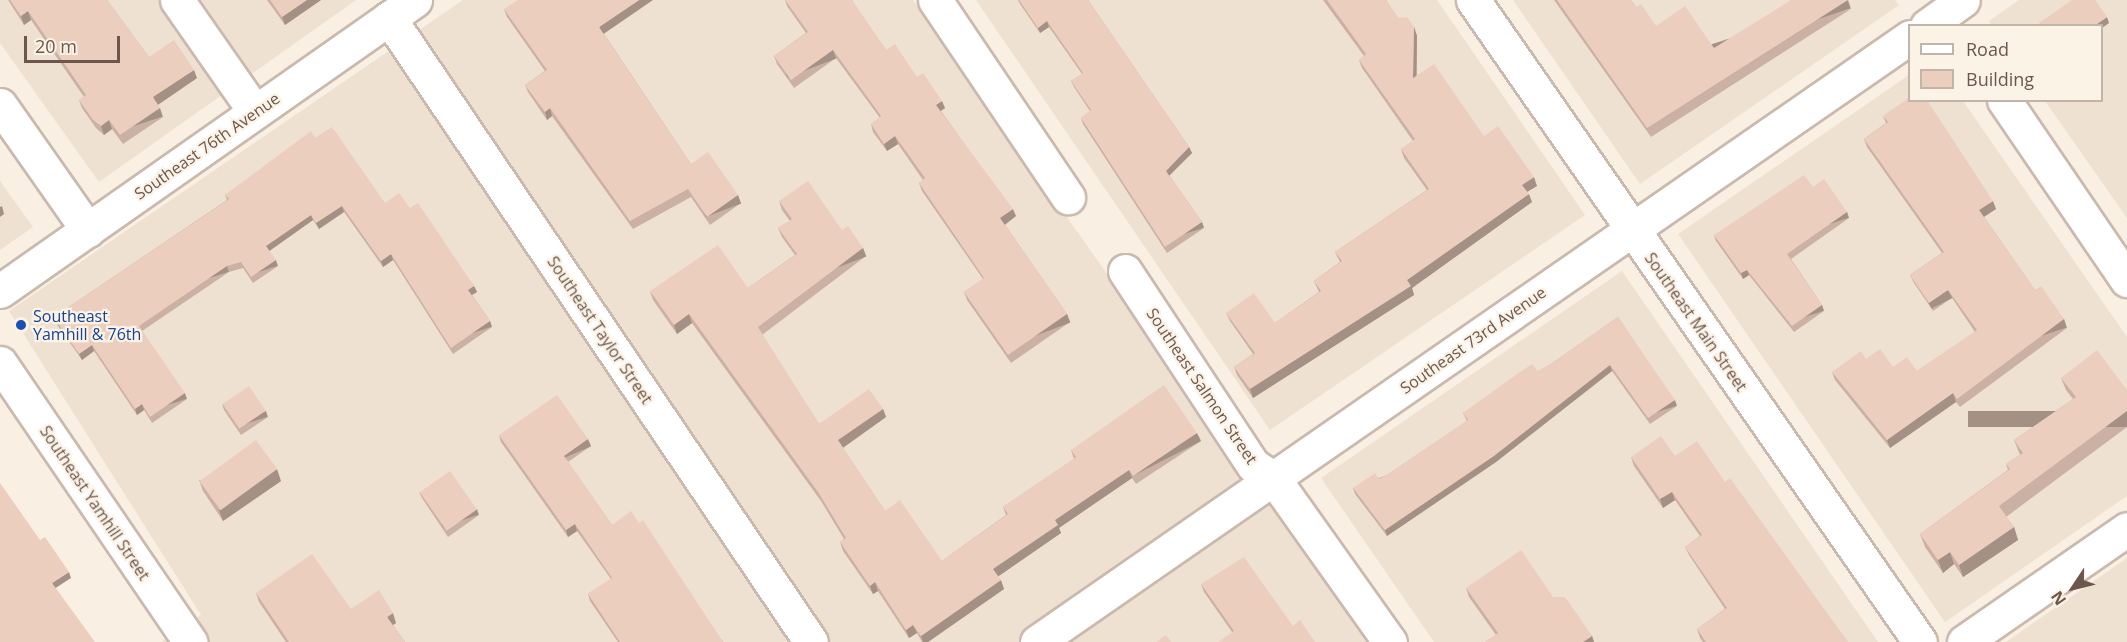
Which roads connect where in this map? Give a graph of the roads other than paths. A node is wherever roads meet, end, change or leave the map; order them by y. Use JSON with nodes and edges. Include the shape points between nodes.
{"nodes":[{"id":1,"x":177,"y":0,"type":"edge"},
{"id":2,"x":935,"y":0,"type":"edge"},
{"id":3,"x":1473,"y":0,"type":"edge"},
{"id":4,"x":402,"y":9,"type":"edge"},
{"id":5,"x":1908,"y":38,"type":"edge"},
{"id":6,"x":2005,"y":102,"type":"edge"},
{"id":7,"x":0,"y":105,"type":"edge"},
{"id":8,"x":255,"y":112,"type":"junction"},
{"id":9,"x":1068,"y":197,"type":"dead end"},
{"id":10,"x":88,"y":230,"type":"junction"},
{"id":11,"x":1631,"y":230,"type":"junction"},
{"id":12,"x":1125,"y":271,"type":"dead end"},
{"id":13,"x":2127,"y":280,"type":"edge"},
{"id":14,"x":0,"y":291,"type":"edge"},
{"id":15,"x":0,"y":363,"type":"edge"},
{"id":16,"x":1274,"y":479,"type":"junction"},
{"id":17,"x":2127,"y":529,"type":"edge"},
{"id":18,"x":190,"y":642,"type":"edge"},
{"id":19,"x":811,"y":642,"type":"edge"},
{"id":20,"x":1037,"y":642,"type":"edge"},
{"id":21,"x":1390,"y":642,"type":"edge"},
{"id":22,"x":1920,"y":642,"type":"edge"},
{"id":23,"x":1964,"y":642,"type":"edge"}],
"edges":[{"from":1,"to":8,"type":"street"},
{"from":2,"to":9,"type":"street"},
{"from":3,"to":11,"type":"street","name":"Southeast Main Street"},
{"from":4,"to":8,"type":"street","name":"Southeast 76th Avenue"},
{"from":4,"to":19,"type":"street","name":"Southeast Taylor Street"},
{"from":5,"to":11,"type":"street","name":"Southeast 73rd Avenue"},
{"from":6,"to":13,"type":"street"},
{"from":7,"to":10,"type":"street"},
{"from":8,"to":10,"type":"street","name":"Southeast 76th Avenue"},
{"from":10,"to":14,"type":"street","name":"Southeast 76th Avenue"},
{"from":11,"to":16,"type":"street","name":"Southeast 73rd Avenue"},
{"from":11,"to":22,"type":"street","name":"Southeast Main Street"},
{"from":12,"to":16,"type":"street","name":"Southeast Salmon Street","via":[[1253,465]]},
{"from":15,"to":18,"type":"street","name":"Southeast Yamhill Street"},
{"from":16,"to":20,"type":"street","name":"Southeast 73rd Avenue"},
{"from":16,"to":21,"type":"street","name":"Southeast Salmon Street"},
{"from":17,"to":23,"type":"street"}]}
